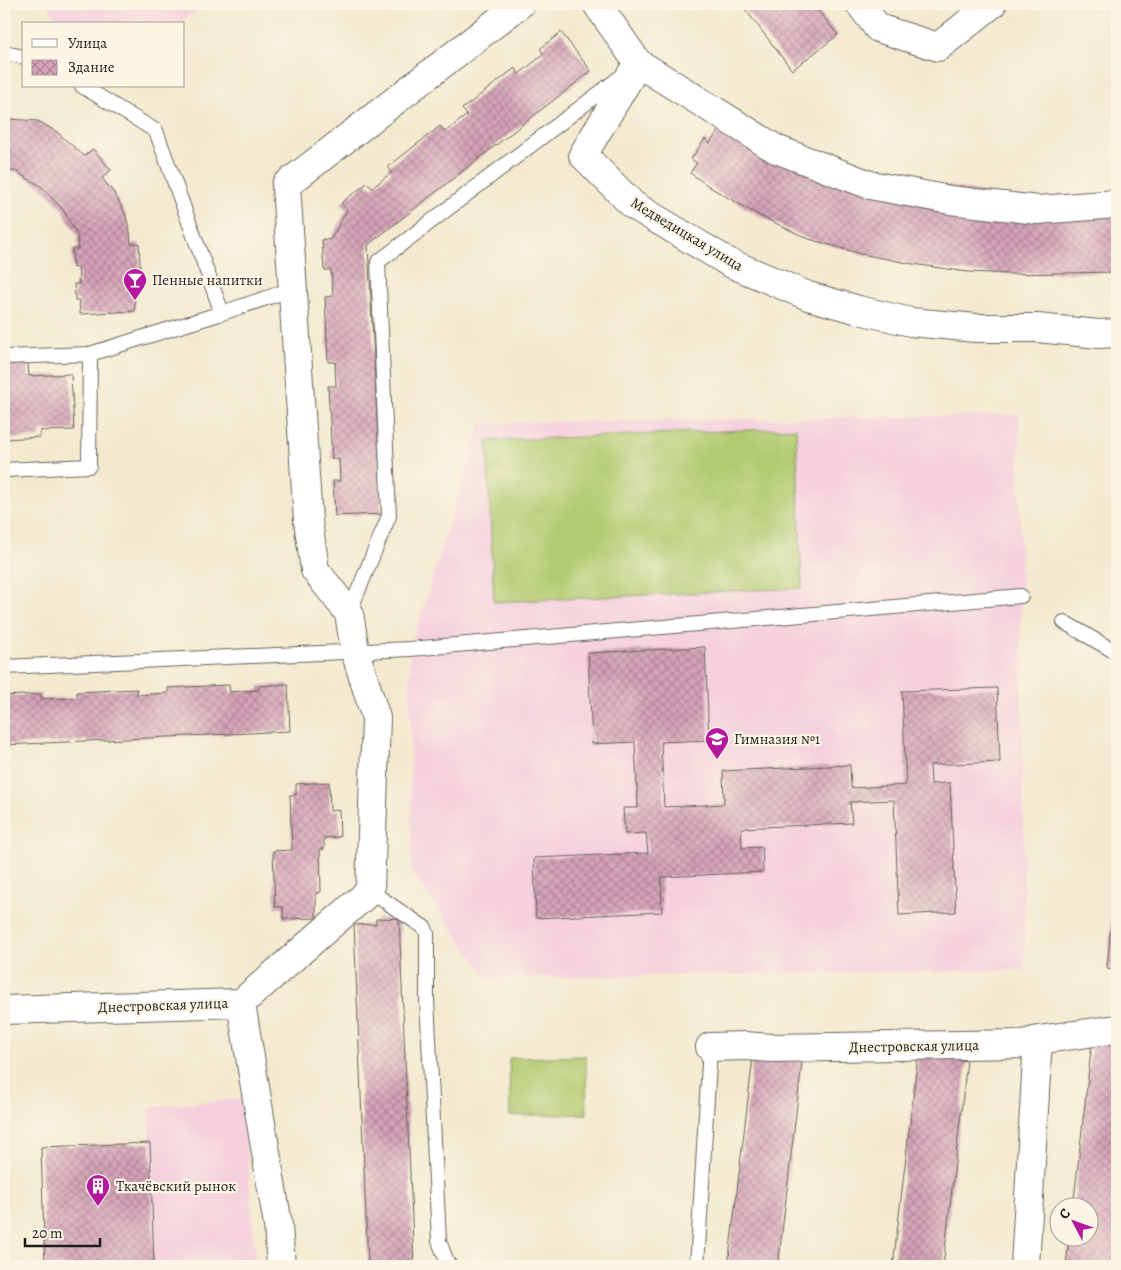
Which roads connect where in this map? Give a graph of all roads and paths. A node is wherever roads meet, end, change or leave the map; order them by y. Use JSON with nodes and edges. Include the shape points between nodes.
{"nodes":[{"id":1,"x":520,"y":4,"type":"edge"},
{"id":2,"x":597,"y":4,"type":"edge"},
{"id":3,"x":860,"y":4,"type":"edge"},
{"id":4,"x":992,"y":4,"type":"edge"},
{"id":5,"x":4,"y":53,"type":"edge"},
{"id":6,"x":22,"y":57,"type":"edge"},
{"id":7,"x":638,"y":63,"type":"junction"},
{"id":8,"x":85,"y":88,"type":"edge"},
{"id":9,"x":1117,"y":204,"type":"edge"},
{"id":10,"x":293,"y":289,"type":"junction"},
{"id":11,"x":222,"y":314,"type":"junction"},
{"id":12,"x":1117,"y":333,"type":"edge"},
{"id":13,"x":90,"y":354,"type":"junction"},
{"id":14,"x":4,"y":357,"type":"edge"},
{"id":15,"x":4,"y":470,"type":"edge"},
{"id":16,"x":1021,"y":596,"type":"dead end"},
{"id":17,"x":349,"y":613,"type":"junction"},
{"id":18,"x":1064,"y":622,"type":"dead end"},
{"id":19,"x":355,"y":651,"type":"junction"},
{"id":20,"x":1117,"y":653,"type":"edge"},
{"id":21,"x":4,"y":667,"type":"edge"},
{"id":22,"x":370,"y":891,"type":"junction"},
{"id":23,"x":241,"y":1003,"type":"junction"},
{"id":24,"x":4,"y":1010,"type":"edge"},
{"id":25,"x":1117,"y":1029,"type":"edge"},
{"id":26,"x":1038,"y":1040,"type":"junction"},
{"id":27,"x":710,"y":1047,"type":"joint"},
{"id":28,"x":281,"y":1266,"type":"edge"},
{"id":29,"x":450,"y":1266,"type":"edge"},
{"id":30,"x":697,"y":1266,"type":"edge"},
{"id":31,"x":1025,"y":1266,"type":"edge"}],
"edges":[{"from":1,"to":10,"type":"street","via":[[286,185]]},
{"from":2,"to":7,"type":"street"},
{"from":3,"to":4,"type":"street","via":[[878,28],[938,47]]},
{"from":5,"to":6,"type":"lane"},
{"from":7,"to":9,"type":"street","via":[[776,149],[870,185],[950,200],[1038,210]]},
{"from":7,"to":12,"type":"street","name":"Медведицкая улица","via":[[583,155],[633,205],[730,263],[808,296],[911,322],[976,328]]},
{"from":7,"to":17,"type":"lane","via":[[378,262],[389,516]]},
{"from":8,"to":11,"type":"lane","via":[[156,131]]},
{"from":10,"to":11,"type":"lane"},
{"from":10,"to":17,"type":"street","via":[[308,521],[315,570]]},
{"from":11,"to":13,"type":"lane"},
{"from":13,"to":14,"type":"lane"},
{"from":13,"to":15,"type":"lane","via":[[88,466]]},
{"from":16,"to":19,"type":"lane","via":[[410,649]]},
{"from":17,"to":19,"type":"street"},
{"from":18,"to":20,"type":"lane"},
{"from":19,"to":21,"type":"lane"},
{"from":19,"to":22,"type":"street","via":[[376,718]]},
{"from":22,"to":23,"type":"street","name":"Днестровская улица"},
{"from":22,"to":29,"type":"lane","via":[[425,928],[427,934],[427,999],[439,1241]]},
{"from":23,"to":24,"type":"street","name":"Днестровская улица"},
{"from":23,"to":28,"type":"street","via":[[278,1225]]},
{"from":25,"to":26,"type":"street","name":"Днестровская улица"},
{"from":26,"to":27,"type":"street","name":"Днестровская улица","via":[[1024,1044]]},
{"from":26,"to":31,"type":"street"},
{"from":27,"to":30,"type":"lane"}]}
